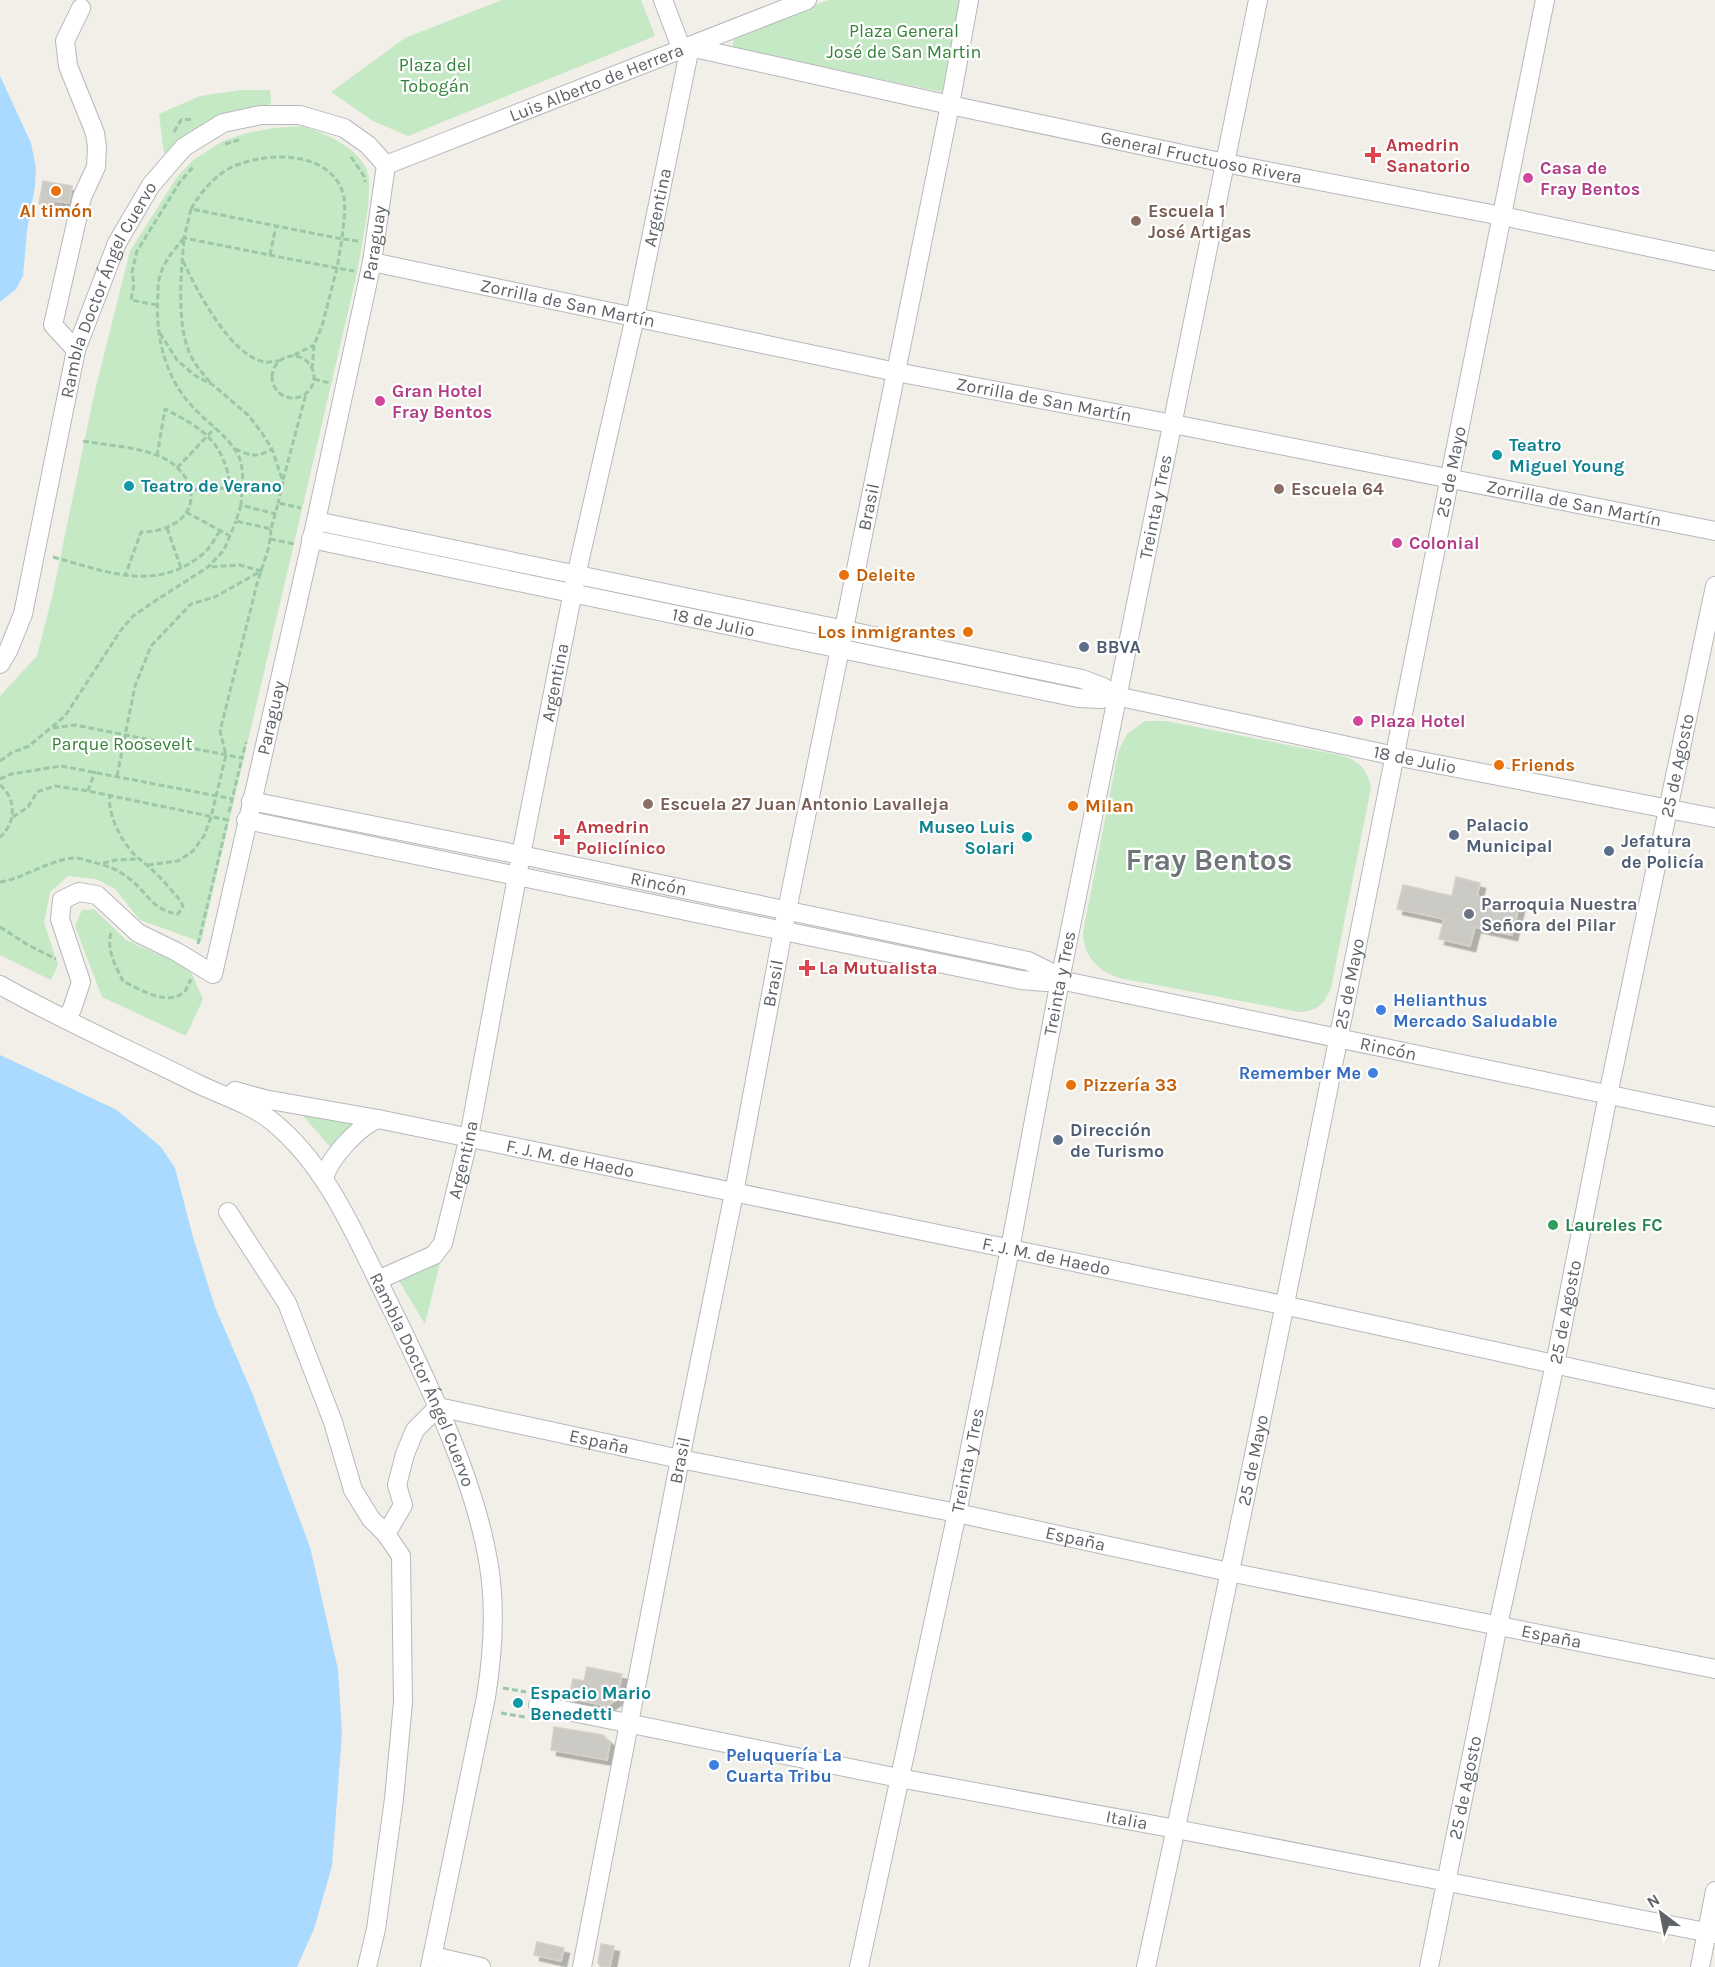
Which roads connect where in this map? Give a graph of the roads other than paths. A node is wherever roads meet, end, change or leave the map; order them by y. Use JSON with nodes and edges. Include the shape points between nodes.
{"nodes":[{"id":1,"x":663,"y":0,"type":"edge"},
{"id":2,"x":807,"y":0,"type":"edge"},
{"id":3,"x":969,"y":0,"type":"edge"},
{"id":4,"x":1258,"y":0,"type":"edge"},
{"id":5,"x":1545,"y":0,"type":"edge"},
{"id":6,"x":81,"y":8,"type":"dead end"},
{"id":7,"x":686,"y":48,"type":"junction"},
{"id":8,"x":950,"y":105,"type":"junction"},
{"id":9,"x":1225,"y":163,"type":"junction"},
{"id":10,"x":386,"y":165,"type":"junction"},
{"id":11,"x":1502,"y":216,"type":"junction"},
{"id":12,"x":1715,"y":261,"type":"edge"},
{"id":13,"x":372,"y":262,"type":"junction"},
{"id":14,"x":635,"y":317,"type":"junction"},
{"id":15,"x":76,"y":350,"type":"junction"},
{"id":16,"x":896,"y":372,"type":"junction"},
{"id":17,"x":1173,"y":424,"type":"junction"},
{"id":18,"x":1448,"y":479,"type":"junction"},
{"id":19,"x":308,"y":519,"type":"junction"},
{"id":20,"x":1715,"y":531,"type":"edge"},
{"id":21,"x":303,"y":537,"type":"junction"},
{"id":22,"x":575,"y":585,"type":"junction"},
{"id":23,"x":1715,"y":586,"type":"edge"},
{"id":24,"x":843,"y":639,"type":"junction"},
{"id":25,"x":0,"y":664,"type":"edge"},
{"id":26,"x":1116,"y":696,"type":"junction"},
{"id":27,"x":1395,"y":756,"type":"junction"},
{"id":28,"x":251,"y":801,"type":"junction"},
{"id":29,"x":1668,"y":808,"type":"junction"},
{"id":30,"x":1715,"y":818,"type":"edge"},
{"id":31,"x":246,"y":820,"type":"junction"},
{"id":32,"x":521,"y":855,"type":"junction"},
{"id":33,"x":517,"y":876,"type":"junction"},
{"id":34,"x":787,"y":910,"type":"junction"},
{"id":35,"x":783,"y":930,"type":"junction"},
{"id":36,"x":1060,"y":980,"type":"junction"},
{"id":37,"x":0,"y":985,"type":"edge"},
{"id":38,"x":66,"y":1018,"type":"junction"},
{"id":39,"x":1340,"y":1037,"type":"junction"},
{"id":40,"x":190,"y":1080,"type":"junction"},
{"id":41,"x":1608,"y":1095,"type":"junction"},
{"id":42,"x":1715,"y":1117,"type":"edge"},
{"id":43,"x":378,"y":1119,"type":"junction"},
{"id":44,"x":469,"y":1137,"type":"junction"},
{"id":45,"x":324,"y":1180,"type":"junction"},
{"id":46,"x":734,"y":1193,"type":"junction"},
{"id":47,"x":228,"y":1212,"type":"dead end"},
{"id":48,"x":1010,"y":1249,"type":"junction"},
{"id":49,"x":378,"y":1280,"type":"junction"},
{"id":50,"x":1283,"y":1305,"type":"junction"},
{"id":51,"x":1555,"y":1364,"type":"junction"},
{"id":52,"x":1715,"y":1399,"type":"edge"},
{"id":53,"x":438,"y":1407,"type":"junction"},
{"id":54,"x":680,"y":1459,"type":"junction"},
{"id":55,"x":957,"y":1513,"type":"junction"},
{"id":56,"x":386,"y":1534,"type":"junction"},
{"id":57,"x":1229,"y":1572,"type":"junction"},
{"id":58,"x":1498,"y":1624,"type":"junction"},
{"id":59,"x":1715,"y":1669,"type":"edge"},
{"id":60,"x":532,"y":1711,"type":"road end"},
{"id":61,"x":630,"y":1725,"type":"junction"},
{"id":62,"x":899,"y":1778,"type":"junction"},
{"id":63,"x":1176,"y":1829,"type":"junction"},
{"id":64,"x":1447,"y":1882,"type":"junction"},
{"id":65,"x":1715,"y":1891,"type":"edge"},
{"id":66,"x":1711,"y":1933,"type":"edge"},
{"id":67,"x":432,"y":1961,"type":"edge"},
{"id":68,"x":367,"y":1967,"type":"edge"},
{"id":69,"x":481,"y":1967,"type":"edge"},
{"id":70,"x":582,"y":1967,"type":"edge"},
{"id":71,"x":859,"y":1967,"type":"edge"},
{"id":72,"x":1146,"y":1967,"type":"edge"},
{"id":73,"x":1429,"y":1967,"type":"edge"},
{"id":74,"x":1700,"y":1967,"type":"edge"}],
"edges":[{"from":1,"to":7,"type":"street"},
{"from":2,"to":7,"type":"street","name":"Luis Alberto de Herrera"},
{"from":3,"to":8,"type":"street","name":"Brasil"},
{"from":4,"to":9,"type":"street","name":"Treinta y Tres"},
{"from":5,"to":11,"type":"street","name":"25 de Mayo"},
{"from":6,"to":15,"type":"street","via":[[65,41],[68,66],[95,133],[96,167],[82,197],[53,325]]},
{"from":7,"to":8,"type":"street","name":"General Fructuoso Rivera"},
{"from":7,"to":10,"type":"street","name":"Luis Alberto de Herrera"},
{"from":7,"to":14,"type":"street","name":"Argentina"},
{"from":8,"to":9,"type":"street","name":"General Fructuoso Rivera"},
{"from":8,"to":16,"type":"street","name":"Brasil"},
{"from":9,"to":11,"type":"street","name":"General Fructuoso Rivera"},
{"from":9,"to":17,"type":"street","name":"Treinta y Tres"},
{"from":10,"to":13,"type":"street","name":"Paraguay"},
{"from":10,"to":15,"type":"street","name":"Rambla Doctor Ángel Cuervo","via":[[368,145],[344,128],[300,115],[261,115],[223,123],[184,147],[151,186],[117,243]]},
{"from":11,"to":12,"type":"street","name":"General Fructuoso Rivera"},
{"from":11,"to":18,"type":"street","name":"25 de Mayo"},
{"from":13,"to":14,"type":"street","name":"Zorrilla de San Martín"},
{"from":13,"to":19,"type":"street","name":"Paraguay"},
{"from":14,"to":16,"type":"street","name":"Zorrilla de San Martín"},
{"from":14,"to":22,"type":"street","name":"Argentina"},
{"from":15,"to":25,"type":"street","name":"Rambla Doctor Ángel Cuervo","via":[[23,614]]},
{"from":16,"to":17,"type":"street","name":"Zorrilla de San Martín"},
{"from":16,"to":24,"type":"street","name":"Brasil"},
{"from":17,"to":18,"type":"street","name":"Zorrilla de San Martín"},
{"from":17,"to":26,"type":"street","name":"Treinta y Tres"},
{"from":18,"to":20,"type":"street","name":"Zorrilla de San Martín"},
{"from":18,"to":27,"type":"street","name":"25 de Mayo"},
{"from":19,"to":21,"type":"street","name":"Paraguay"},
{"from":19,"to":22,"type":"street","name":"18 de Julio"},
{"from":21,"to":22,"type":"street","name":"18 de Julio"},
{"from":21,"to":28,"type":"street","name":"Paraguay"},
{"from":22,"to":24,"type":"street","name":"18 de Julio"},
{"from":22,"to":32,"type":"street","name":"Argentina"},
{"from":23,"to":29,"type":"street","name":"25 de Agosto"},
{"from":24,"to":26,"type":"street","name":"18 de Julio","via":[[1078,698]]},
{"from":24,"to":34,"type":"street","name":"Brasil"},
{"from":26,"to":27,"type":"street","name":"18 de Julio"},
{"from":26,"to":36,"type":"street","name":"Treinta y Tres"},
{"from":27,"to":29,"type":"street","name":"18 de Julio"},
{"from":27,"to":39,"type":"street","name":"25 de Mayo"},
{"from":28,"to":31,"type":"street","name":"Paraguay"},
{"from":28,"to":32,"type":"street","name":"Rincón"},
{"from":29,"to":30,"type":"street","name":"18 de Julio"},
{"from":29,"to":41,"type":"street","name":"25 de Agosto"},
{"from":31,"to":33,"type":"street","name":"Rincón"},
{"from":31,"to":38,"type":"street","name":"Paraguay","via":[[213,974],[138,933],[97,895],[79,892],[62,900],[60,919],[81,982]]},
{"from":32,"to":33,"type":"street","name":"Argentina"},
{"from":32,"to":34,"type":"street","name":"Rincón"},
{"from":33,"to":35,"type":"street","name":"Rincón"},
{"from":33,"to":44,"type":"street","name":"Argentina"},
{"from":34,"to":35,"type":"street","name":"Brasil"},
{"from":34,"to":36,"type":"street","name":"Rincón","via":[[1028,961]]},
{"from":35,"to":36,"type":"street","name":"Rincón","via":[[1021,980]]},
{"from":35,"to":46,"type":"street","name":"Brasil"},
{"from":36,"to":39,"type":"street","name":"Rincón"},
{"from":36,"to":48,"type":"street","name":"Treinta y Tres"},
{"from":37,"to":38,"type":"street","name":"Rambla Doctor Ángel Cuervo"},
{"from":38,"to":40,"type":"street","name":"Rambla Doctor Ángel Cuervo"},
{"from":39,"to":41,"type":"street","name":"Rincón"},
{"from":39,"to":50,"type":"street","name":"25 de Mayo"},
{"from":40,"to":43,"type":"street","name":"F. J. M. de Haedo","via":[[264,1099]]},
{"from":40,"to":45,"type":"street","name":"Rambla Doctor Ángel Cuervo","via":[[271,1120],[296,1143]]},
{"from":41,"to":42,"type":"street","name":"Rincón"},
{"from":41,"to":51,"type":"street","name":"25 de Agosto"},
{"from":43,"to":44,"type":"street","name":"F. J. M. de Haedo"},
{"from":43,"to":45,"type":"street","via":[[362,1128],[328,1165]]},
{"from":44,"to":46,"type":"street","name":"F. J. M. de Haedo"},
{"from":44,"to":49,"type":"street","name":"Argentina","via":[[443,1243],[434,1256]]},
{"from":45,"to":49,"type":"street","name":"Rambla Doctor Ángel Cuervo"},
{"from":46,"to":48,"type":"street","name":"F. J. M. de Haedo"},
{"from":46,"to":54,"type":"street","name":"Brasil"},
{"from":47,"to":56,"type":"street","via":[[287,1304],[333,1422],[352,1490],[371,1520]]},
{"from":48,"to":50,"type":"street","name":"F. J. M. de Haedo"},
{"from":48,"to":55,"type":"street","name":"Treinta y Tres"},
{"from":49,"to":53,"type":"street","name":"Rambla Doctor Ángel Cuervo"},
{"from":50,"to":51,"type":"street","name":"F. J. M. de Haedo"},
{"from":50,"to":57,"type":"street","name":"25 de Mayo"},
{"from":51,"to":52,"type":"street","name":"F. J. M. de Haedo"},
{"from":51,"to":58,"type":"street","name":"25 de Agosto"},
{"from":53,"to":54,"type":"street","name":"España"},
{"from":53,"to":56,"type":"street","via":[[416,1430],[405,1454],[397,1485],[403,1505]]},
{"from":53,"to":67,"type":"street","name":"Rambla Doctor Ángel Cuervo","via":[[485,1542],[494,1623],[486,1697]]},
{"from":54,"to":55,"type":"street","name":"España"},
{"from":54,"to":61,"type":"street","name":"Brasil"},
{"from":55,"to":57,"type":"street","name":"España"},
{"from":55,"to":62,"type":"street","name":"Treinta y Tres"},
{"from":56,"to":68,"type":"street","via":[[401,1556],[403,1702],[394,1799]]},
{"from":57,"to":58,"type":"street","name":"España"},
{"from":57,"to":63,"type":"street","name":"25 de Mayo"},
{"from":58,"to":59,"type":"street","name":"España"},
{"from":58,"to":64,"type":"street","name":"25 de Agosto"},
{"from":60,"to":61,"type":"street","name":"Italia"},
{"from":61,"to":62,"type":"street","name":"Italia"},
{"from":61,"to":70,"type":"street","name":"Brasil"},
{"from":62,"to":63,"type":"street","name":"Italia"},
{"from":62,"to":71,"type":"street","name":"Treinta y Tres"},
{"from":63,"to":64,"type":"street","name":"Italia"},
{"from":63,"to":72,"type":"street","name":"25 de Mayo"},
{"from":64,"to":66,"type":"street","name":"Italia"},
{"from":64,"to":73,"type":"street","name":"25 de Agosto"},
{"from":65,"to":66,"type":"street"},
{"from":66,"to":74,"type":"street"},
{"from":67,"to":69,"type":"street"}]}
